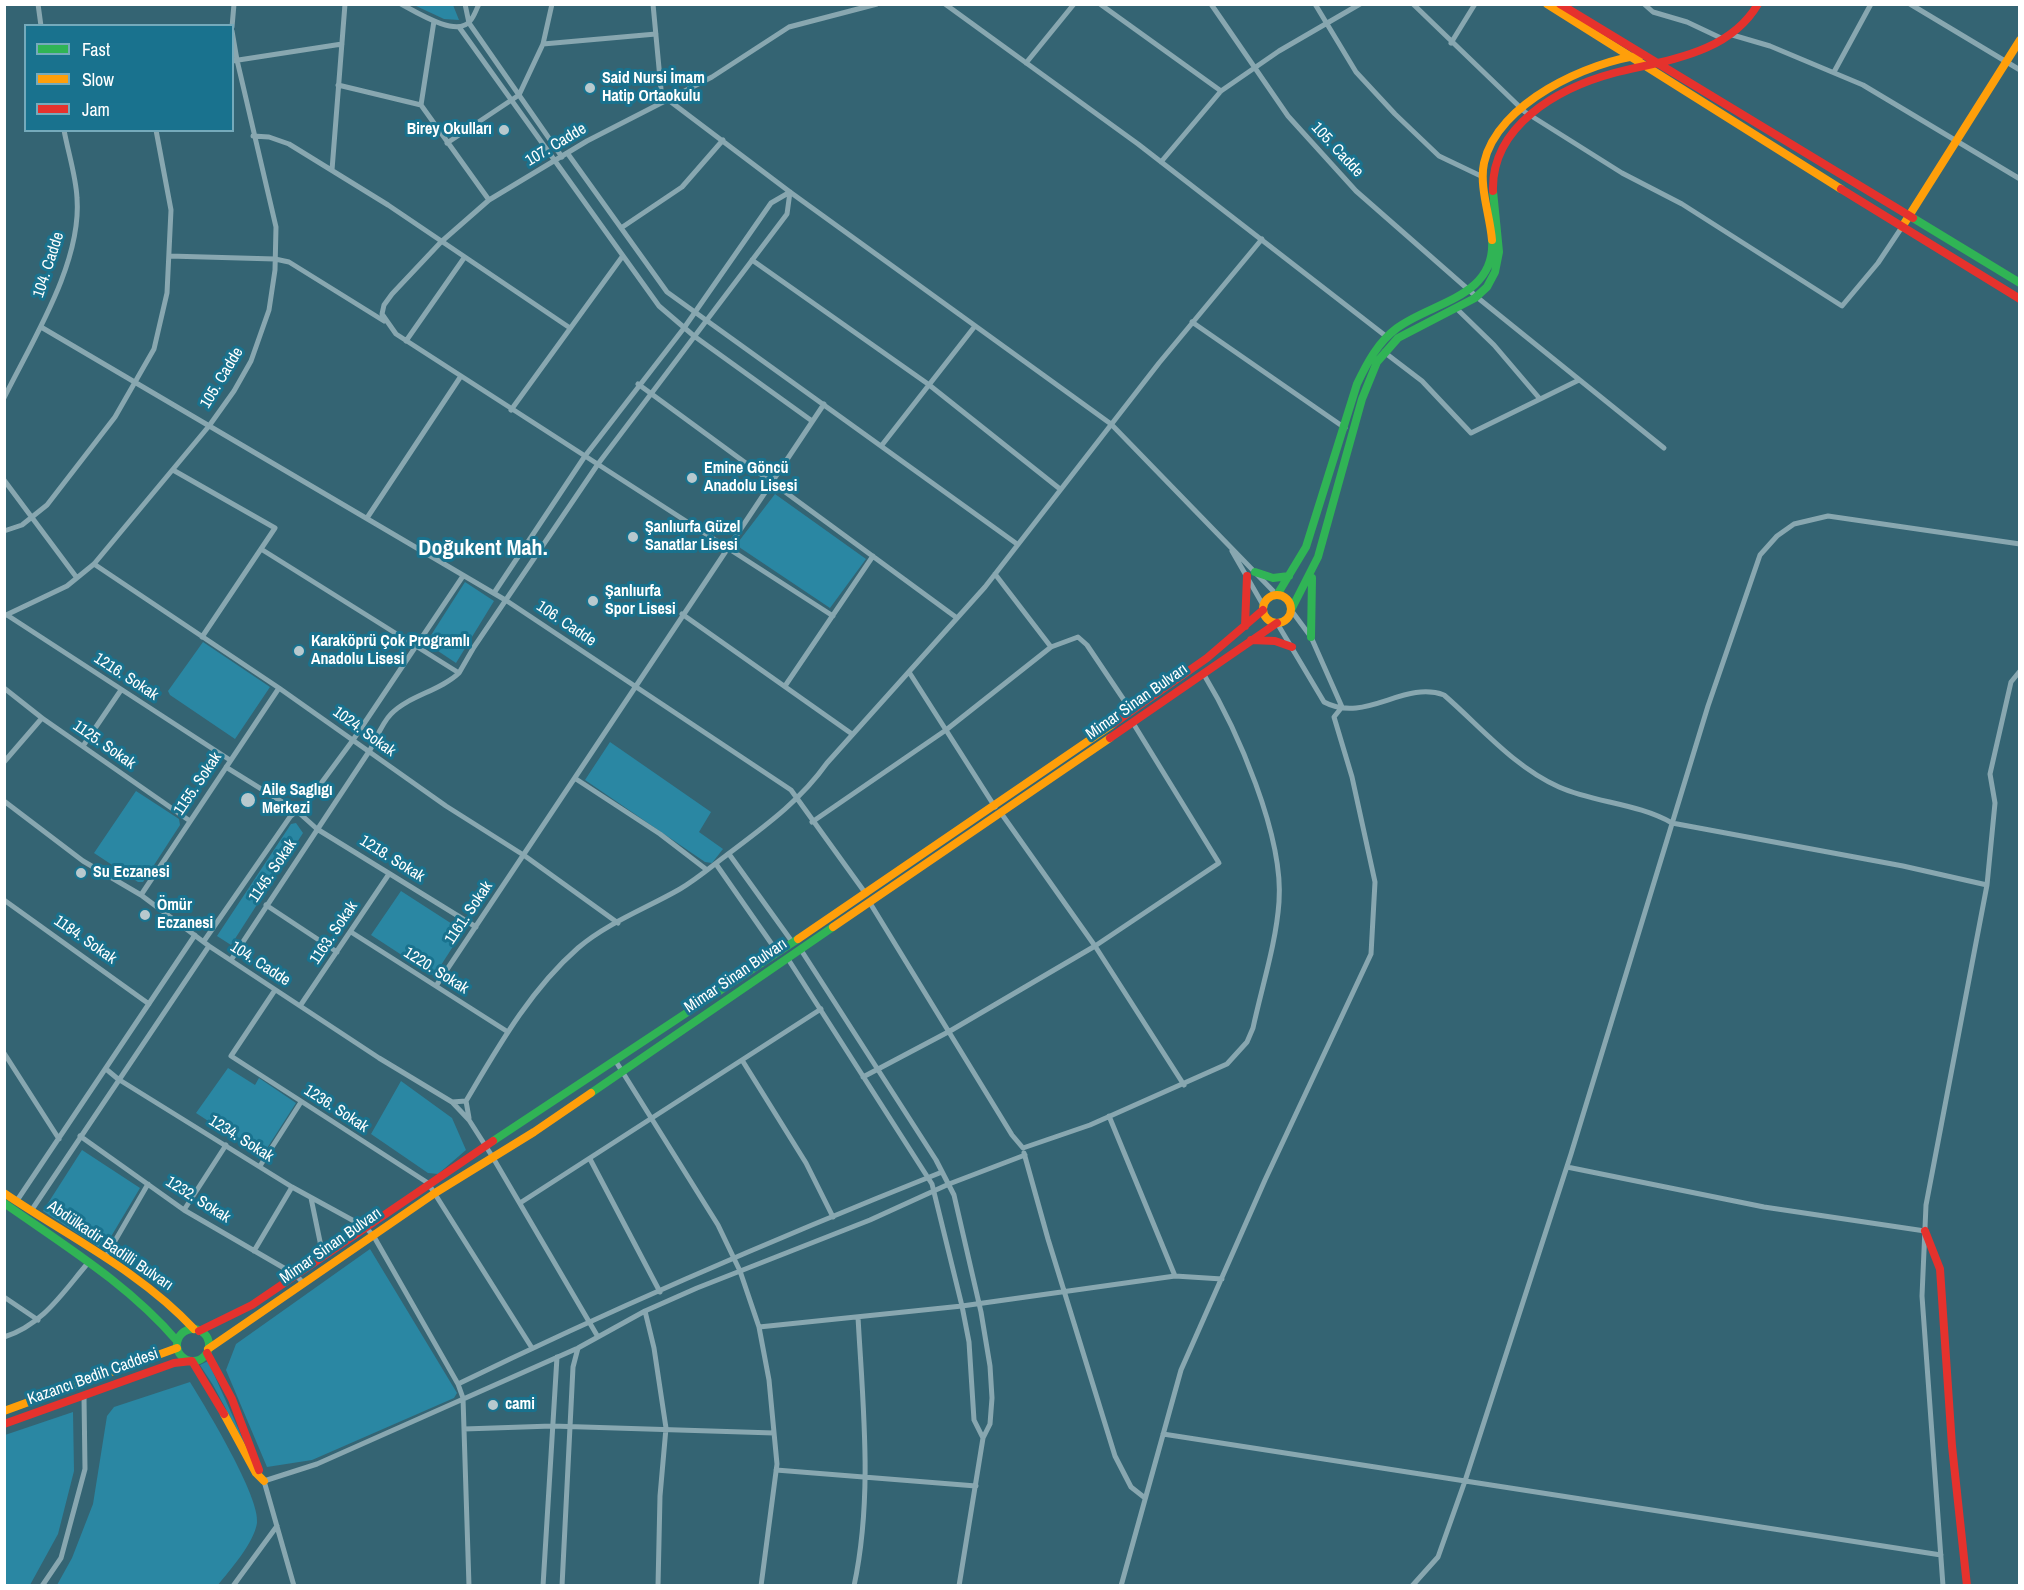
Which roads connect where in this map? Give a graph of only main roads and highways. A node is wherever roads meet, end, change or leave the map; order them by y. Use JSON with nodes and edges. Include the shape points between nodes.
{"nodes":[{"id":1,"x":1547,"y":4,"type":"edge"},
{"id":2,"x":1560,"y":4,"type":"edge"},
{"id":3,"x":1758,"y":4,"type":"edge"},
{"id":4,"x":2019,"y":40,"type":"edge"},
{"id":5,"x":1625,"y":55,"type":"junction"},
{"id":6,"x":1643,"y":55,"type":"junction"},
{"id":7,"x":1660,"y":65,"type":"junction"},
{"id":8,"x":1645,"y":67,"type":"junction"},
{"id":9,"x":1910,"y":215,"type":"junction"},
{"id":10,"x":1902,"y":227,"type":"junction"},
{"id":11,"x":2019,"y":283,"type":"edge"},
{"id":12,"x":2019,"y":299,"type":"edge"},
{"id":13,"x":1312,"y":573,"type":"junction"},
{"id":14,"x":1289,"y":576,"type":"junction"},
{"id":15,"x":1276,"y":595,"type":"junction"},
{"id":16,"x":1263,"y":607,"type":"junction"},
{"id":17,"x":1291,"y":610,"type":"junction"},
{"id":18,"x":1277,"y":623,"type":"junction"},
{"id":19,"x":1245,"y":626,"type":"junction"},
{"id":20,"x":1311,"y":637,"type":"road end"},
{"id":21,"x":1251,"y":640,"type":"junction"},
{"id":22,"x":1292,"y":647,"type":"road end"},
{"id":23,"x":998,"y":810,"type":"junction"},
{"id":24,"x":868,"y":899,"type":"junction"},
{"id":25,"x":4,"y":1193,"type":"edge"},
{"id":26,"x":4,"y":1203,"type":"edge"},
{"id":27,"x":1925,"y":1232,"type":"road end"},
{"id":28,"x":196,"y":1330,"type":"junction"},
{"id":29,"x":177,"y":1344,"type":"junction"},
{"id":30,"x":208,"y":1351,"type":"junction"},
{"id":31,"x":192,"y":1361,"type":"junction"},
{"id":32,"x":4,"y":1411,"type":"edge"},
{"id":33,"x":4,"y":1424,"type":"edge"},
{"id":34,"x":1967,"y":1586,"type":"edge"}],
"edges":[{"from":1,"to":5,"type":"main road"},
{"from":2,"to":6,"type":"main road"},
{"from":3,"to":7,"type":"main road","via":[[1726,37],[1703,52]]},
{"from":4,"to":9,"type":"main road"},
{"from":5,"to":6,"type":"main road"},
{"from":5,"to":8,"type":"main road"},
{"from":5,"to":14,"type":"main road","via":[[1598,63],[1547,91],[1499,131],[1490,147],[1483,177],[1489,268],[1470,290],[1450,303],[1399,326],[1368,361],[1357,384],[1306,548]]},
{"from":6,"to":7,"type":"main road"},
{"from":7,"to":8,"type":"main road"},
{"from":7,"to":9,"type":"main road"},
{"from":8,"to":10,"type":"main road"},
{"from":8,"to":13,"type":"main road","via":[[1594,79],[1529,115],[1510,132],[1496,158],[1492,186],[1499,254],[1493,277],[1478,298],[1424,321],[1384,352],[1361,402]]},
{"from":9,"to":10,"type":"main road"},
{"from":9,"to":11,"type":"main road"},
{"from":10,"to":12,"type":"main road"},
{"from":13,"to":17,"type":"main road"},
{"from":13,"to":20,"type":"main road"},
{"from":14,"to":15,"type":"main road"},
{"from":14,"to":19,"type":"main road","via":[[1251,574]]},
{"from":15,"to":16,"type":"main road","via":[[1269,597]]},
{"from":15,"to":17,"type":"main road","via":[[1287,599]]},
{"from":16,"to":18,"type":"main road","via":[[1266,619]]},
{"from":16,"to":19,"type":"main road","name":"Mimar Sinan Bulvarı"},
{"from":17,"to":18,"type":"main road","via":[[1287,620]]},
{"from":18,"to":21,"type":"main road","name":"Mimar Sinan Bulvarı"},
{"from":19,"to":23,"type":"main road","name":"Mimar Sinan Bulvarı"},
{"from":21,"to":22,"type":"main road","via":[[1275,641]]},
{"from":21,"to":23,"type":"main road","name":"Mimar Sinan Bulvarı","via":[[1133,723]]},
{"from":23,"to":24,"type":"main road","name":"Mimar Sinan Bulvarı"},
{"from":24,"to":28,"type":"main road","name":"Mimar Sinan Bulvarı","via":[[793,943],[428,1183],[252,1305]]},
{"from":24,"to":30,"type":"main road","name":"Mimar Sinan Bulvarı","via":[[788,959],[534,1132],[435,1193]]},
{"from":25,"to":28,"type":"main road","name":"Abdülkadir Badilli Bulvarı","via":[[105,1258],[181,1314]]},
{"from":26,"to":29,"type":"main road","name":"Abdülkadir Badilli Bulvarı","via":[[126,1288],[148,1307]]},
{"from":27,"to":34,"type":"main road","via":[[1940,1269],[1952,1446]]},
{"from":28,"to":29,"type":"main road","via":[[186,1331]]},
{"from":28,"to":30,"type":"main road","via":[[207,1338]]},
{"from":29,"to":31,"type":"main road","via":[[182,1357]]},
{"from":29,"to":32,"type":"main road","name":"Kazancı Bedih Caddesi"},
{"from":30,"to":31,"type":"main road","via":[[201,1359]]},
{"from":30,"to":31,"type":"main road","via":[[232,1399],[264,1481]]},
{"from":31,"to":33,"type":"main road","name":"Kazancı Bedih Caddesi","via":[[174,1363]]}]}
